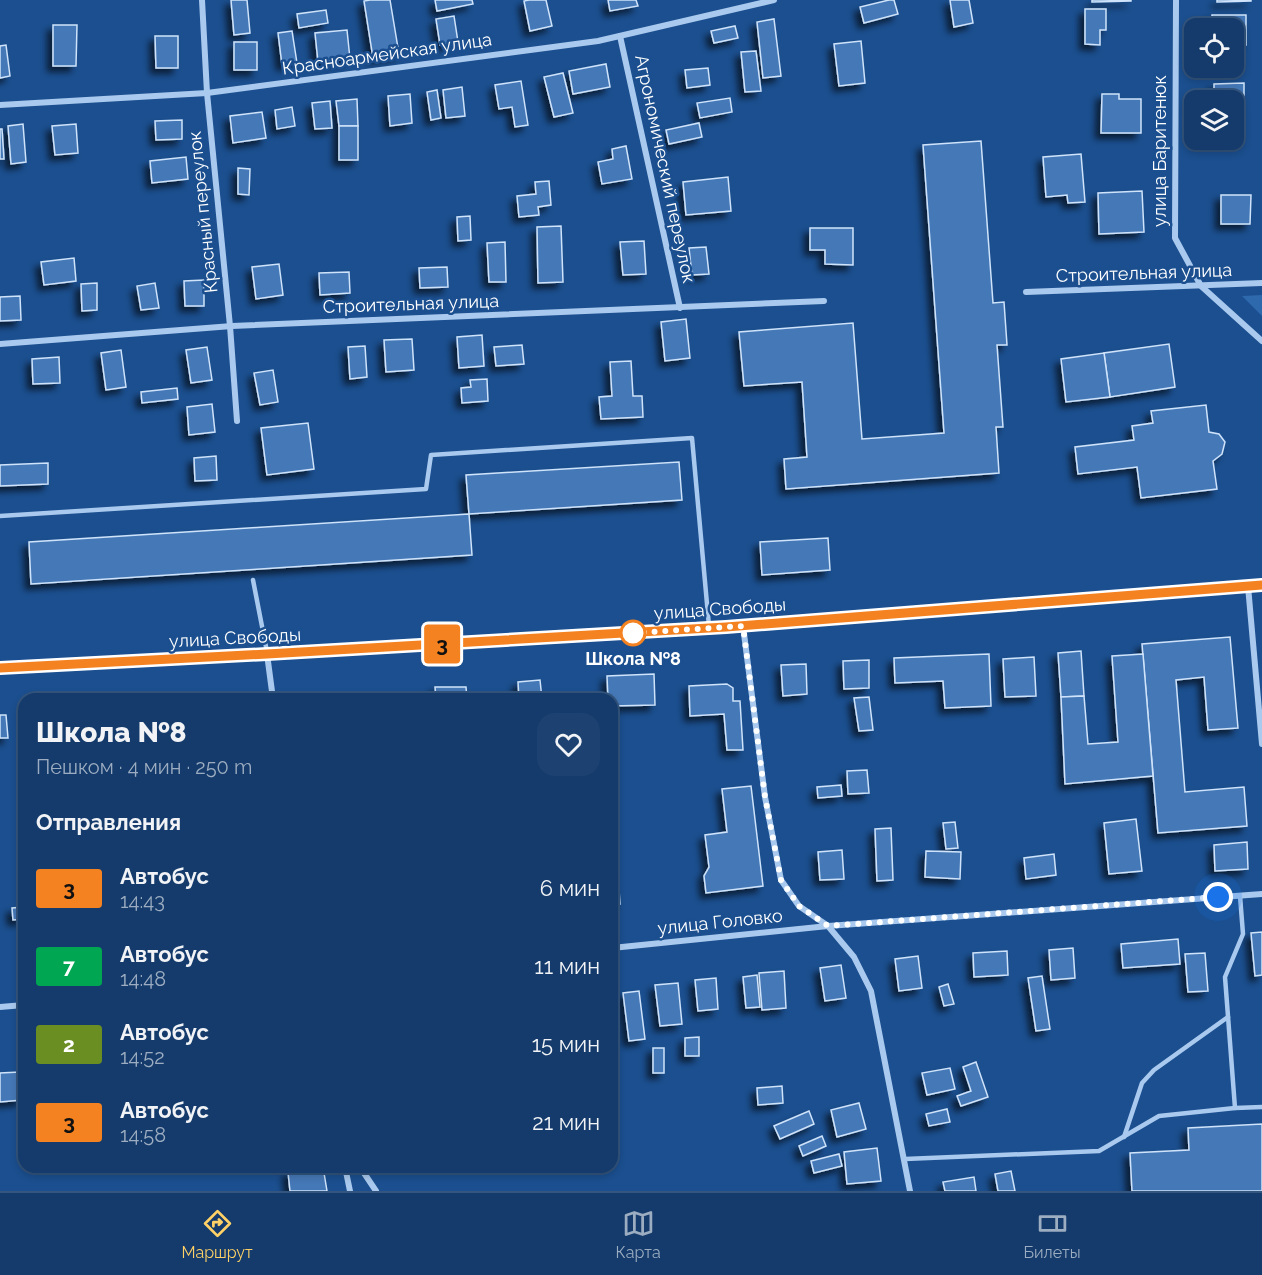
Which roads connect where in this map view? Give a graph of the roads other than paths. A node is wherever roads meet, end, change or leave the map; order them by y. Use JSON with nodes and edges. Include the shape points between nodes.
{"nodes":[{"id":1,"x":202,"y":0,"type":"edge"},
{"id":2,"x":774,"y":0,"type":"edge"},
{"id":3,"x":1176,"y":0,"type":"edge"},
{"id":4,"x":620,"y":36,"type":"junction"},
{"id":5,"x":207,"y":93,"type":"junction"},
{"id":6,"x":0,"y":105,"type":"edge"},
{"id":7,"x":1262,"y":283,"type":"edge"},
{"id":8,"x":1201,"y":286,"type":"junction"},
{"id":9,"x":1026,"y":292,"type":"dead end"},
{"id":10,"x":824,"y":301,"type":"dead end"},
{"id":11,"x":680,"y":308,"type":"junction"},
{"id":12,"x":230,"y":326,"type":"junction"},
{"id":13,"x":1262,"y":341,"type":"edge"},
{"id":14,"x":0,"y":344,"type":"edge"},
{"id":15,"x":237,"y":421,"type":"dead end"},
{"id":16,"x":0,"y":516,"type":"edge"},
{"id":17,"x":253,"y":580,"type":"dead end"},
{"id":18,"x":1262,"y":585,"type":"edge"},
{"id":19,"x":1248,"y":586,"type":"junction"},
{"id":20,"x":743,"y":626,"type":"junction"},
{"id":21,"x":710,"y":628,"type":"junction"},
{"id":22,"x":267,"y":654,"type":"junction"},
{"id":23,"x":0,"y":668,"type":"edge"},
{"id":24,"x":272,"y":693,"type":"edge"},
{"id":25,"x":1262,"y":744,"type":"edge"},
{"id":26,"x":1262,"y":894,"type":"edge"},
{"id":27,"x":1240,"y":896,"type":"junction"},
{"id":28,"x":828,"y":926,"type":"junction"},
{"id":29,"x":618,"y":947,"type":"edge"},
{"id":30,"x":18,"y":1006,"type":"edge"},
{"id":31,"x":0,"y":1007,"type":"edge"},
{"id":32,"x":1228,"y":1017,"type":"junction"},
{"id":33,"x":1262,"y":1107,"type":"edge"},
{"id":34,"x":1235,"y":1108,"type":"junction"},
{"id":35,"x":1124,"y":1137,"type":"junction"},
{"id":36,"x":905,"y":1159,"type":"junction"},
{"id":37,"x":346,"y":1173,"type":"edge"},
{"id":38,"x":364,"y":1173,"type":"edge"},
{"id":39,"x":350,"y":1191,"type":"edge"},
{"id":40,"x":376,"y":1191,"type":"edge"},
{"id":41,"x":910,"y":1191,"type":"edge"}],
"edges":[{"from":1,"to":5,"type":"street","name":"Красный переулок"},
{"from":2,"to":4,"type":"street","name":"Красноармейская улица"},
{"from":3,"to":8,"type":"street","name":"улица Баритенюк","via":[[1175,238]]},
{"from":4,"to":5,"type":"street","name":"Красноармейская улица"},
{"from":4,"to":11,"type":"street","name":"Агрономический переулок"},
{"from":5,"to":6,"type":"street","name":"Красноармейская улица"},
{"from":5,"to":12,"type":"street","name":"Красный переулок"},
{"from":7,"to":8,"type":"street","name":"Строительная улица"},
{"from":8,"to":9,"type":"street","name":"Строительная улица"},
{"from":8,"to":13,"type":"street","name":"улица Баритенюк"},
{"from":10,"to":11,"type":"street","name":"Строительная улица"},
{"from":11,"to":12,"type":"street","name":"Строительная улица"},
{"from":12,"to":14,"type":"street","name":"Строительная улица"},
{"from":12,"to":15,"type":"street","name":"Красный переулок"},
{"from":16,"to":21,"type":"lane","via":[[426,489],[431,455],[692,438]]},
{"from":17,"to":22,"type":"lane"},
{"from":18,"to":19,"type":"main road","name":"улица Свободы"},
{"from":19,"to":20,"type":"main road","name":"улица Свободы"},
{"from":19,"to":25,"type":"street"},
{"from":20,"to":21,"type":"main road","name":"улица Свободы"},
{"from":20,"to":28,"type":"street","via":[[765,797],[781,880],[799,906]]},
{"from":21,"to":22,"type":"main road","name":"улица Свободы"},
{"from":22,"to":23,"type":"main road","name":"улица Свободы"},
{"from":22,"to":24,"type":"street"},
{"from":26,"to":27,"type":"street","name":"улица Головко"},
{"from":27,"to":28,"type":"street","name":"улица Головко"},
{"from":27,"to":32,"type":"lane","via":[[1243,934],[1225,977]]},
{"from":28,"to":29,"type":"street","name":"улица Головко"},
{"from":28,"to":36,"type":"street","via":[[854,957],[871,991]]},
{"from":30,"to":31,"type":"street"},
{"from":32,"to":34,"type":"lane"},
{"from":32,"to":35,"type":"lane","via":[[1154,1070],[1142,1083]]},
{"from":33,"to":34,"type":"lane"},
{"from":34,"to":35,"type":"lane","via":[[1160,1116]]},
{"from":35,"to":36,"type":"lane","via":[[1099,1151]]},
{"from":36,"to":41,"type":"street"},
{"from":37,"to":39,"type":"street"},
{"from":38,"to":40,"type":"street"}]}
